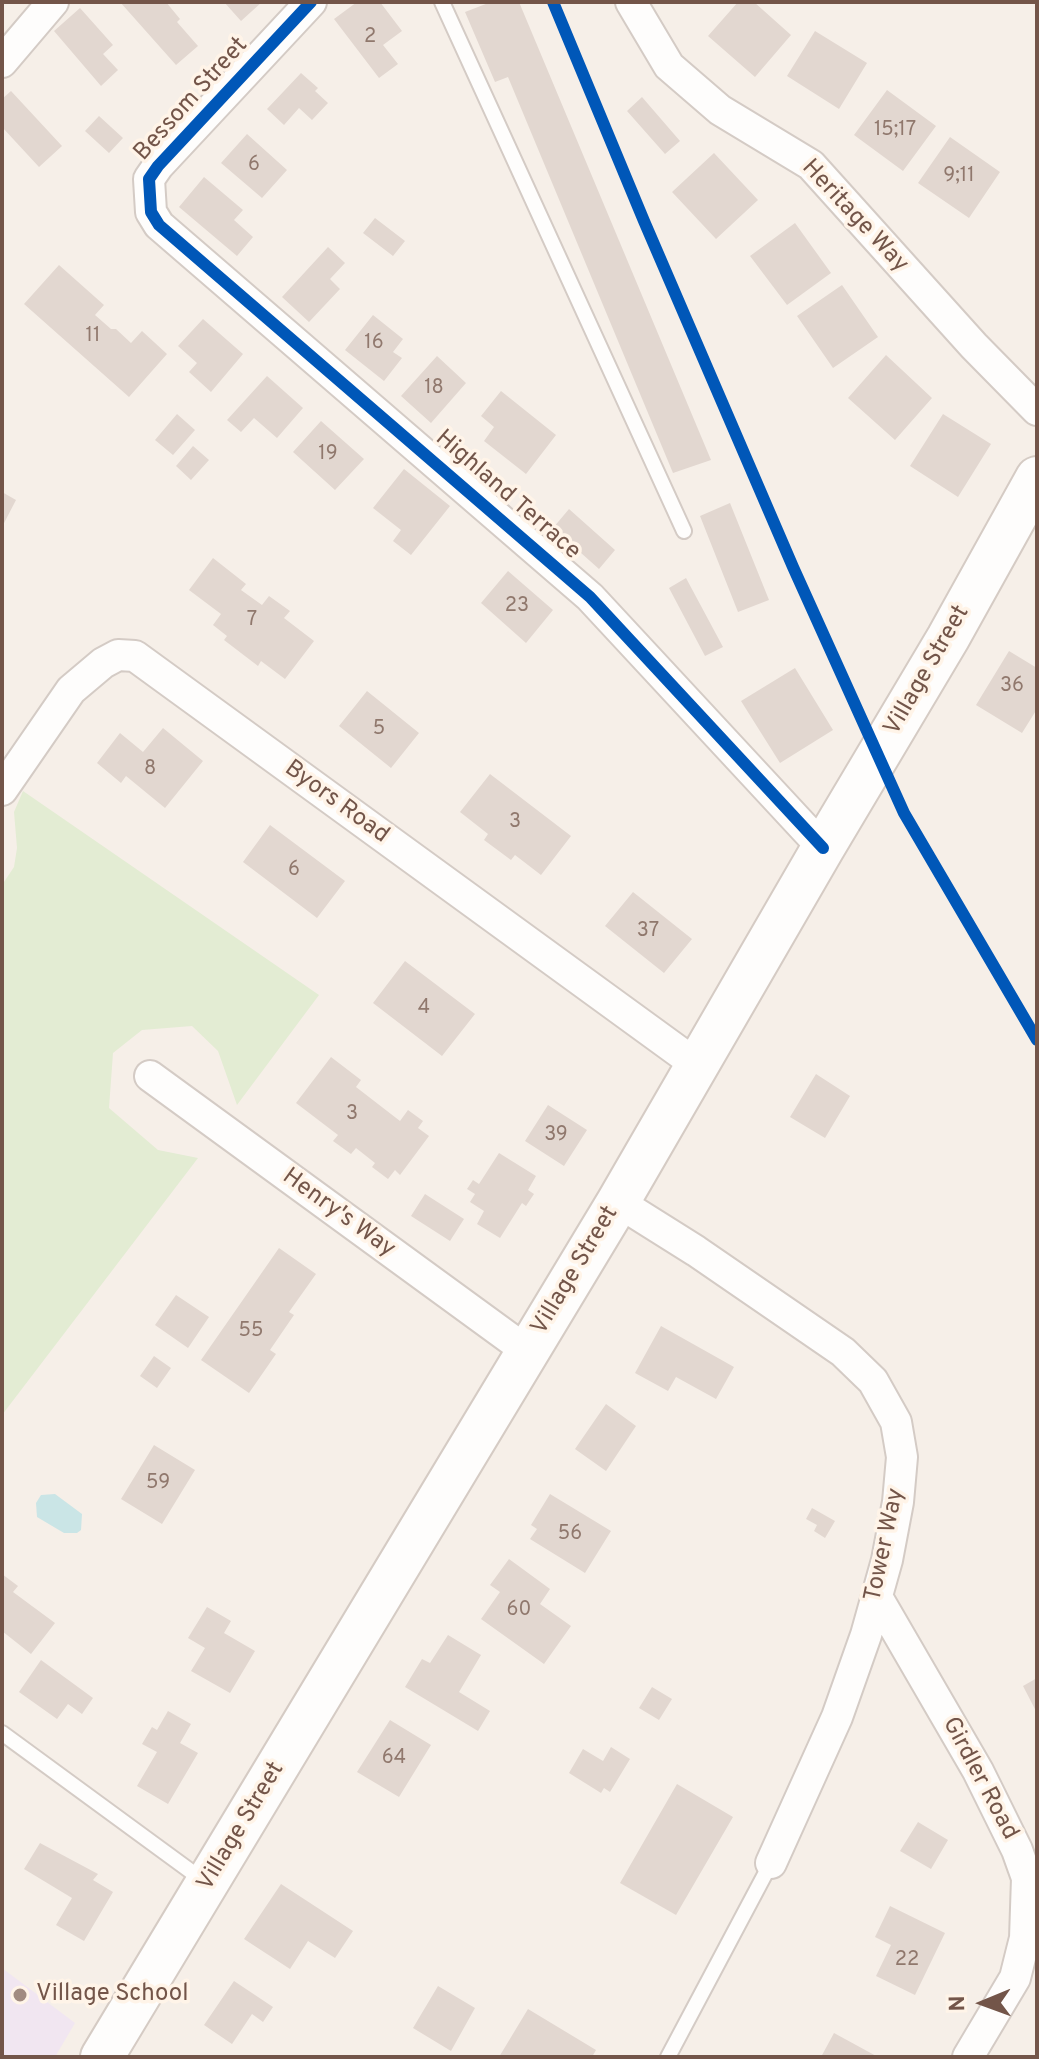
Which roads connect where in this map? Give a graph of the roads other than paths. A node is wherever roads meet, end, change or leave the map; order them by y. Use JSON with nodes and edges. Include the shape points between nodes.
{"nodes":[{"id":1,"x":311,"y":2,"type":"edge"},
{"id":2,"x":442,"y":2,"type":"edge"},
{"id":3,"x":631,"y":2,"type":"edge"},
{"id":4,"x":41,"y":6,"type":"edge"},
{"id":5,"x":2,"y":62,"type":"edge"},
{"id":6,"x":148,"y":196,"type":"joint"},
{"id":7,"x":1037,"y":410,"type":"edge"},
{"id":8,"x":1037,"y":478,"type":"edge"},
{"id":9,"x":684,"y":531,"type":"dead end"},
{"id":10,"x":2,"y":790,"type":"edge"},
{"id":11,"x":823,"y":848,"type":"junction"},
{"id":12,"x":697,"y":1065,"type":"junction"},
{"id":13,"x":150,"y":1076,"type":"dead end"},
{"id":14,"x":618,"y":1202,"type":"junction"},
{"id":15,"x":527,"y":1351,"type":"junction"},
{"id":16,"x":877,"y":1597,"type":"junction"},
{"id":17,"x":2,"y":1733,"type":"edge"},
{"id":18,"x":771,"y":1863,"type":"joint"},
{"id":19,"x":207,"y":1884,"type":"junction"},
{"id":20,"x":102,"y":2057,"type":"edge"},
{"id":21,"x":668,"y":2057,"type":"edge"},
{"id":22,"x":968,"y":2057,"type":"edge"}],
"edges":[{"from":1,"to":6,"type":"street","name":"Bessom Street","via":[[158,166],[149,179]]},
{"from":2,"to":9,"type":"lane"},
{"from":3,"to":7,"type":"street","name":"Heritage Way","via":[[669,66],[720,110],[811,165]]},
{"from":4,"to":5,"type":"street"},
{"from":6,"to":11,"type":"street","name":"Highland Terrace","via":[[159,225],[590,597]]},
{"from":8,"to":11,"type":"main road","name":"Village Street"},
{"from":10,"to":12,"type":"street","name":"Byors Road","via":[[71,690],[118,655],[135,656]]},
{"from":11,"to":12,"type":"main road","name":"Village Street"},
{"from":12,"to":14,"type":"main road","name":"Village Street"},
{"from":13,"to":15,"type":"street","name":"Henry's Way"},
{"from":14,"to":15,"type":"main road","name":"Village Street"},
{"from":14,"to":16,"type":"street","name":"Tower Way","via":[[843,1352],[873,1381],[896,1422],[902,1457]]},
{"from":15,"to":19,"type":"main road","name":"Village Street"},
{"from":16,"to":18,"type":"street","name":"Tower Way","via":[[837,1717]]},
{"from":16,"to":22,"type":"street","name":"Girdler Road","via":[[978,1771],[1027,1878],[1025,1938],[1015,1978]]},
{"from":17,"to":19,"type":"lane"},
{"from":18,"to":21,"type":"lane"},
{"from":19,"to":20,"type":"main road","name":"Village Street"}]}
